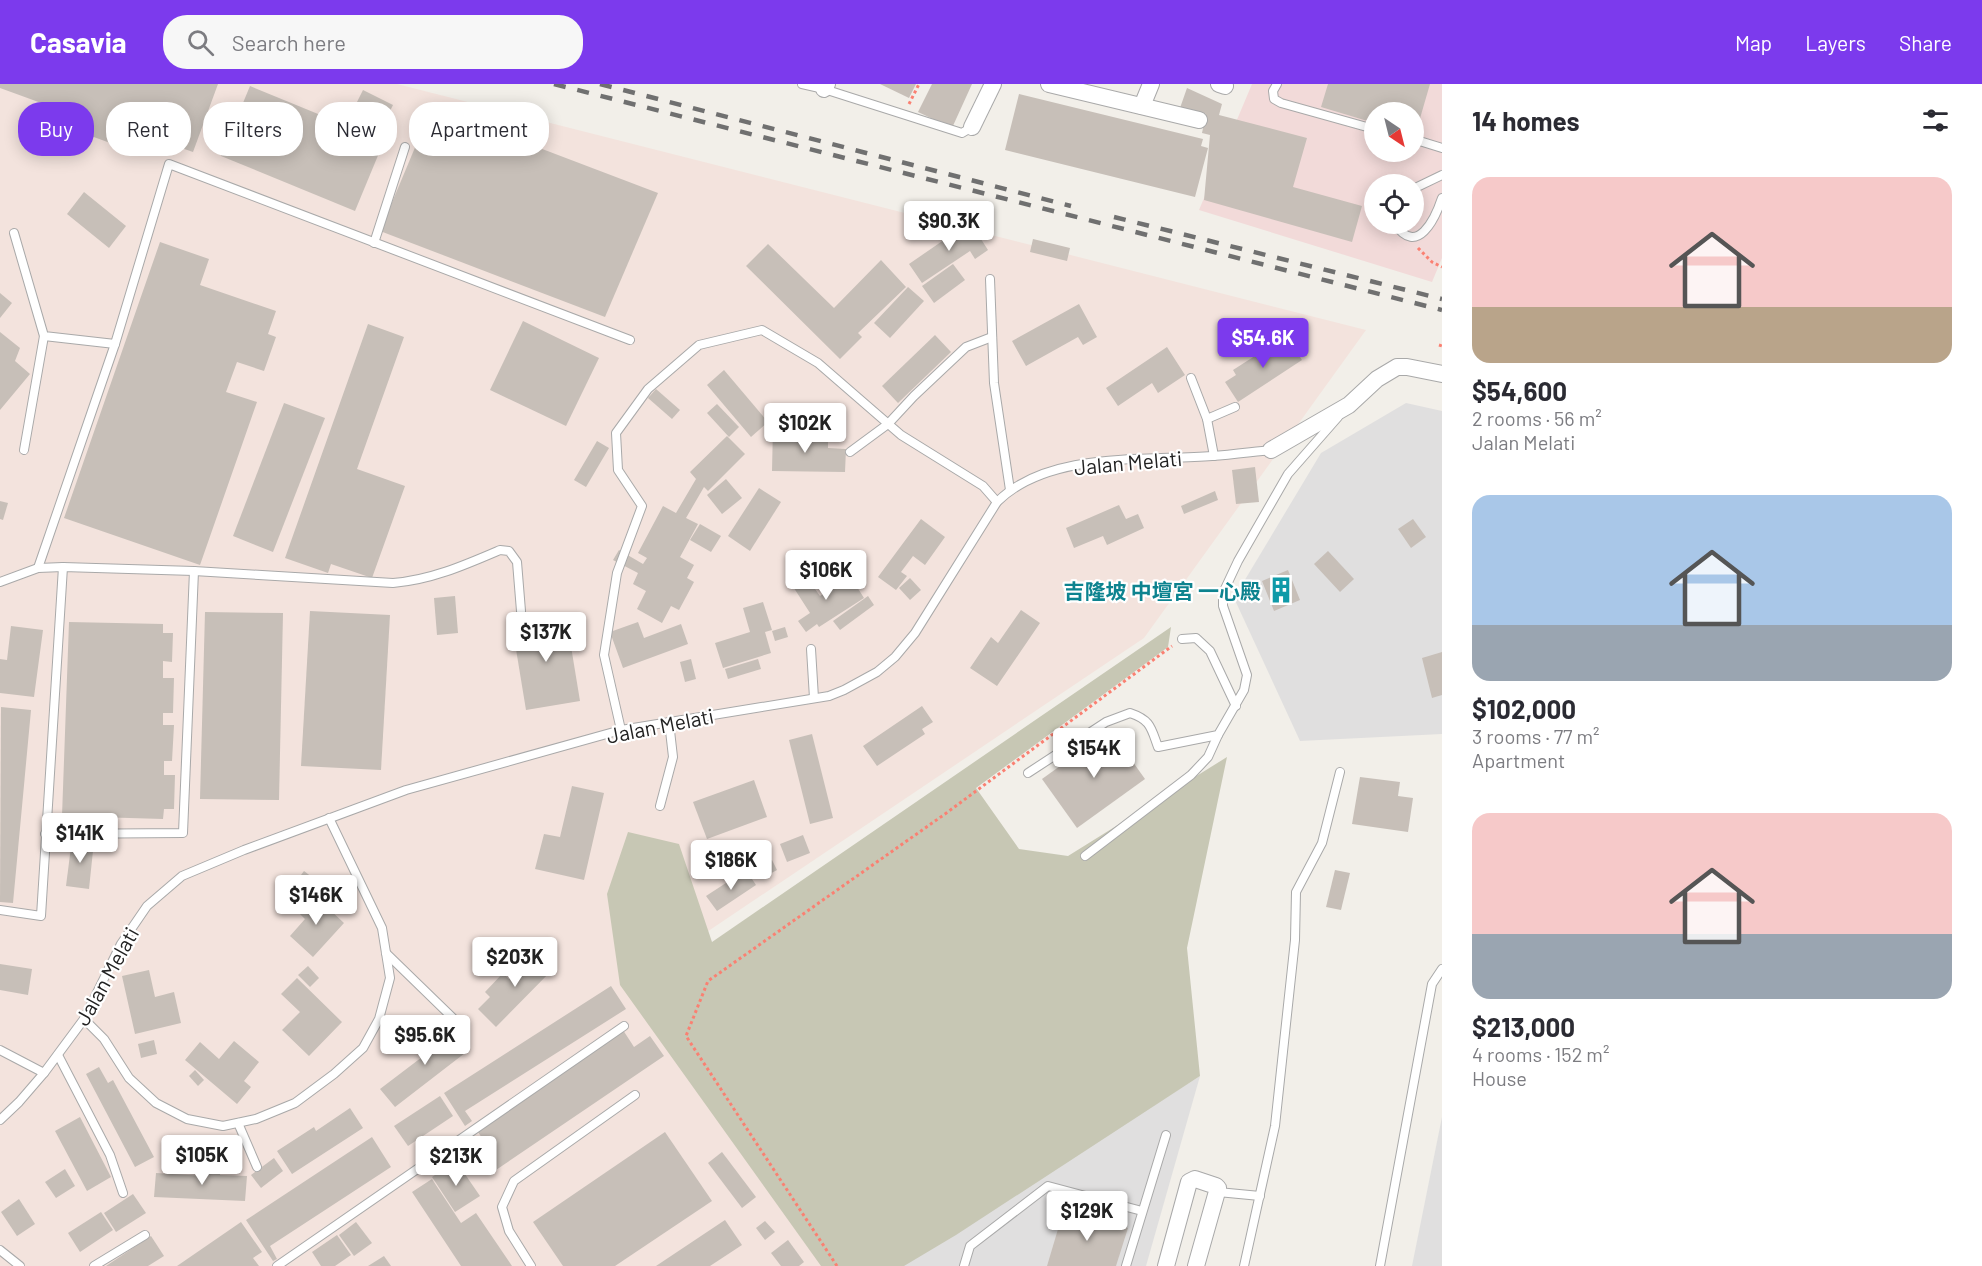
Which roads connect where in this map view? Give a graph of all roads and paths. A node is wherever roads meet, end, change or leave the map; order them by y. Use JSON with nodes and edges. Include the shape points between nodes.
{"nodes":[{"id":1,"x":802,"y":84,"type":"edge"},
{"id":2,"x":919,"y":84,"type":"edge"},
{"id":3,"x":993,"y":84,"type":"edge"},
{"id":4,"x":1049,"y":84,"type":"edge"},
{"id":5,"x":1151,"y":84,"type":"edge"},
{"id":6,"x":1277,"y":84,"type":"edge"},
{"id":7,"x":825,"y":87,"type":"edge"},
{"id":8,"x":1142,"y":106,"type":"junction"},
{"id":9,"x":903,"y":115,"type":"junction"},
{"id":10,"x":1199,"y":120,"type":"dead end"},
{"id":11,"x":1364,"y":126,"type":"edge"},
{"id":12,"x":972,"y":127,"type":"joint"},
{"id":13,"x":1424,"y":143,"type":"edge"},
{"id":14,"x":405,"y":147,"type":"dead end"},
{"id":15,"x":1442,"y":148,"type":"edge"},
{"id":16,"x":1442,"y":175,"type":"edge"},
{"id":17,"x":1424,"y":184,"type":"edge"},
{"id":18,"x":1442,"y":198,"type":"edge"},
{"id":19,"x":1424,"y":231,"type":"edge"},
{"id":20,"x":14,"y":233,"type":"dead end"},
{"id":21,"x":1404,"y":234,"type":"edge"},
{"id":22,"x":1421,"y":234,"type":"edge"},
{"id":23,"x":374,"y":243,"type":"junction"},
{"id":24,"x":990,"y":279,"type":"dead end"},
{"id":25,"x":44,"y":336,"type":"junction"},
{"id":26,"x":992,"y":337,"type":"junction"},
{"id":27,"x":630,"y":340,"type":"dead end"},
{"id":28,"x":115,"y":344,"type":"junction"},
{"id":29,"x":1442,"y":374,"type":"edge"},
{"id":30,"x":1191,"y":378,"type":"dead end"},
{"id":31,"x":1349,"y":405,"type":"junction"},
{"id":32,"x":1235,"y":407,"type":"dead end"},
{"id":33,"x":1207,"y":419,"type":"junction"},
{"id":34,"x":888,"y":424,"type":"junction"},
{"id":35,"x":24,"y":450,"type":"dead end"},
{"id":36,"x":1271,"y":450,"type":"joint"},
{"id":37,"x":850,"y":452,"type":"dead end"},
{"id":38,"x":1214,"y":456,"type":"junction"},
{"id":39,"x":1010,"y":490,"type":"junction"},
{"id":40,"x":997,"y":502,"type":"junction"},
{"id":41,"x":63,"y":567,"type":"junction"},
{"id":42,"x":38,"y":568,"type":"junction"},
{"id":43,"x":194,"y":572,"type":"junction"},
{"id":44,"x":0,"y":582,"type":"edge"},
{"id":45,"x":521,"y":611,"type":"dead end"},
{"id":46,"x":1182,"y":639,"type":"joint"},
{"id":47,"x":811,"y":649,"type":"dead end"},
{"id":48,"x":814,"y":698,"type":"junction"},
{"id":49,"x":1236,"y":706,"type":"junction"},
{"id":50,"x":669,"y":722,"type":"junction"},
{"id":51,"x":621,"y":730,"type":"junction"},
{"id":52,"x":1218,"y":735,"type":"junction"},
{"id":53,"x":1340,"y":772,"type":"dead end"},
{"id":54,"x":1028,"y":773,"type":"dead end"},
{"id":55,"x":660,"y":806,"type":"dead end"},
{"id":56,"x":329,"y":818,"type":"junction"},
{"id":57,"x":45,"y":834,"type":"junction"},
{"id":58,"x":1085,"y":856,"type":"dead end"},
{"id":59,"x":0,"y":910,"type":"edge"},
{"id":60,"x":386,"y":953,"type":"junction"},
{"id":61,"x":1442,"y":969,"type":"edge"},
{"id":62,"x":84,"y":1019,"type":"junction"},
{"id":63,"x":455,"y":1020,"type":"dead end"},
{"id":64,"x":624,"y":1026,"type":"dead end"},
{"id":65,"x":0,"y":1050,"type":"edge"},
{"id":66,"x":58,"y":1055,"type":"junction"},
{"id":67,"x":44,"y":1073,"type":"junction"},
{"id":68,"x":635,"y":1095,"type":"dead end"},
{"id":69,"x":0,"y":1120,"type":"edge"},
{"id":70,"x":238,"y":1123,"type":"junction"},
{"id":71,"x":1166,"y":1135,"type":"dead end"},
{"id":72,"x":257,"y":1167,"type":"dead end"},
{"id":73,"x":1218,"y":1192,"type":"junction"},
{"id":74,"x":123,"y":1193,"type":"dead end"},
{"id":75,"x":1260,"y":1196,"type":"junction"},
{"id":76,"x":1142,"y":1211,"type":"junction"},
{"id":77,"x":145,"y":1235,"type":"dead end"},
{"id":78,"x":0,"y":1250,"type":"edge"},
{"id":79,"x":20,"y":1266,"type":"edge"},
{"id":80,"x":94,"y":1266,"type":"edge"},
{"id":81,"x":277,"y":1266,"type":"edge"},
{"id":82,"x":531,"y":1266,"type":"edge"},
{"id":83,"x":837,"y":1266,"type":"edge"},
{"id":84,"x":964,"y":1266,"type":"edge"},
{"id":85,"x":1126,"y":1266,"type":"edge"},
{"id":86,"x":1166,"y":1266,"type":"edge"},
{"id":87,"x":1196,"y":1266,"type":"edge"},
{"id":88,"x":1244,"y":1266,"type":"edge"},
{"id":89,"x":1380,"y":1266,"type":"edge"}],
"edges":[{"from":1,"to":7,"type":"lane"},
{"from":2,"to":9,"type":"path"},
{"from":3,"to":12,"type":"street"},
{"from":4,"to":8,"type":"street"},
{"from":5,"to":8,"type":"street"},
{"from":6,"to":11,"type":"lane","via":[[1273,91],[1281,103]]},
{"from":7,"to":9,"type":"lane"},
{"from":8,"to":10,"type":"street"},
{"from":9,"to":12,"type":"lane","via":[[962,133]]},
{"from":13,"to":15,"type":"lane"},
{"from":14,"to":23,"type":"lane"},
{"from":16,"to":17,"type":"lane"},
{"from":18,"to":19,"type":"lane"},
{"from":20,"to":25,"type":"lane"},
{"from":21,"to":22,"type":"lane"},
{"from":23,"to":27,"type":"lane"},
{"from":23,"to":28,"type":"lane","via":[[170,164]]},
{"from":24,"to":26,"type":"lane"},
{"from":25,"to":28,"type":"lane"},
{"from":25,"to":35,"type":"lane"},
{"from":26,"to":34,"type":"lane","via":[[966,348]]},
{"from":26,"to":39,"type":"lane","via":[[994,383]]},
{"from":28,"to":42,"type":"lane"},
{"from":29,"to":31,"type":"street","name":"Jalan Melati","via":[[1397,367],[1377,379]]},
{"from":30,"to":33,"type":"lane"},
{"from":31,"to":36,"type":"street","name":"Jalan Melati"},
{"from":31,"to":49,"type":"lane","via":[[1288,474],[1223,593],[1222,606],[1247,675]]},
{"from":32,"to":33,"type":"lane"},
{"from":33,"to":38,"type":"lane"},
{"from":34,"to":37,"type":"lane"},
{"from":34,"to":40,"type":"lane","via":[[983,486]]},
{"from":34,"to":51,"type":"lane","via":[[818,363],[762,330],[699,345],[648,388],[616,433],[618,470],[642,506],[617,573],[604,655]]},
{"from":36,"to":38,"type":"lane","name":"Jalan Melati"},
{"from":38,"to":39,"type":"lane","name":"Jalan Melati","via":[[1096,461],[1070,466]]},
{"from":39,"to":40,"type":"lane","name":"Jalan Melati"},
{"from":40,"to":48,"type":"lane","name":"Jalan Melati","via":[[896,657],[844,690]]},
{"from":41,"to":42,"type":"lane"},
{"from":41,"to":43,"type":"lane"},
{"from":41,"to":57,"type":"lane"},
{"from":42,"to":44,"type":"lane"},
{"from":43,"to":45,"type":"lane","via":[[393,584],[442,574],[500,550],[508,551],[517,562]]},
{"from":43,"to":57,"type":"lane","via":[[183,833]]},
{"from":46,"to":49,"type":"lane","via":[[1197,638],[1210,651]]},
{"from":46,"to":83,"type":"path","via":[[945,814],[708,981],[686,1036]]},
{"from":47,"to":48,"type":"lane"},
{"from":48,"to":50,"type":"lane","name":"Jalan Melati"},
{"from":49,"to":52,"type":"lane"},
{"from":50,"to":51,"type":"lane","name":"Jalan Melati"},
{"from":50,"to":55,"type":"lane","via":[[673,757]]},
{"from":51,"to":56,"type":"lane","name":"Jalan Melati","via":[[406,790]]},
{"from":52,"to":54,"type":"lane","via":[[1158,747],[1150,724],[1131,712],[1106,722]]},
{"from":52,"to":58,"type":"lane","via":[[1208,757],[1191,775]]},
{"from":53,"to":75,"type":"lane","via":[[1322,843],[1296,892],[1295,940],[1275,1126]]},
{"from":56,"to":60,"type":"lane","via":[[382,928]]},
{"from":56,"to":62,"type":"lane","name":"Jalan Melati","via":[[182,876],[147,906],[121,944]]},
{"from":57,"to":59,"type":"lane","via":[[41,916]]},
{"from":60,"to":63,"type":"lane"},
{"from":60,"to":70,"type":"lane","via":[[390,978],[379,1019],[363,1048],[295,1102]]},
{"from":61,"to":89,"type":"lane","via":[[1432,984]]},
{"from":62,"to":66,"type":"lane","name":"Jalan Melati"},
{"from":62,"to":70,"type":"lane","via":[[104,1039],[129,1078],[156,1102],[187,1119],[223,1126]]},
{"from":64,"to":81,"type":"lane"},
{"from":65,"to":67,"type":"lane"},
{"from":66,"to":67,"type":"lane","name":"Jalan Melati"},
{"from":66,"to":74,"type":"lane","via":[[110,1155]]},
{"from":67,"to":69,"type":"lane","name":"Jalan Melati"},
{"from":68,"to":82,"type":"lane","via":[[514,1181],[502,1207],[509,1231]]},
{"from":70,"to":72,"type":"lane"},
{"from":71,"to":76,"type":"lane"},
{"from":73,"to":75,"type":"lane"},
{"from":73,"to":86,"type":"street","via":[[1216,1186],[1195,1179],[1190,1182]]},
{"from":73,"to":87,"type":"street"},
{"from":75,"to":88,"type":"lane"},
{"from":76,"to":84,"type":"lane","via":[[1048,1186],[970,1246]]},
{"from":76,"to":85,"type":"lane"},
{"from":77,"to":80,"type":"lane"},
{"from":78,"to":79,"type":"lane"}]}
